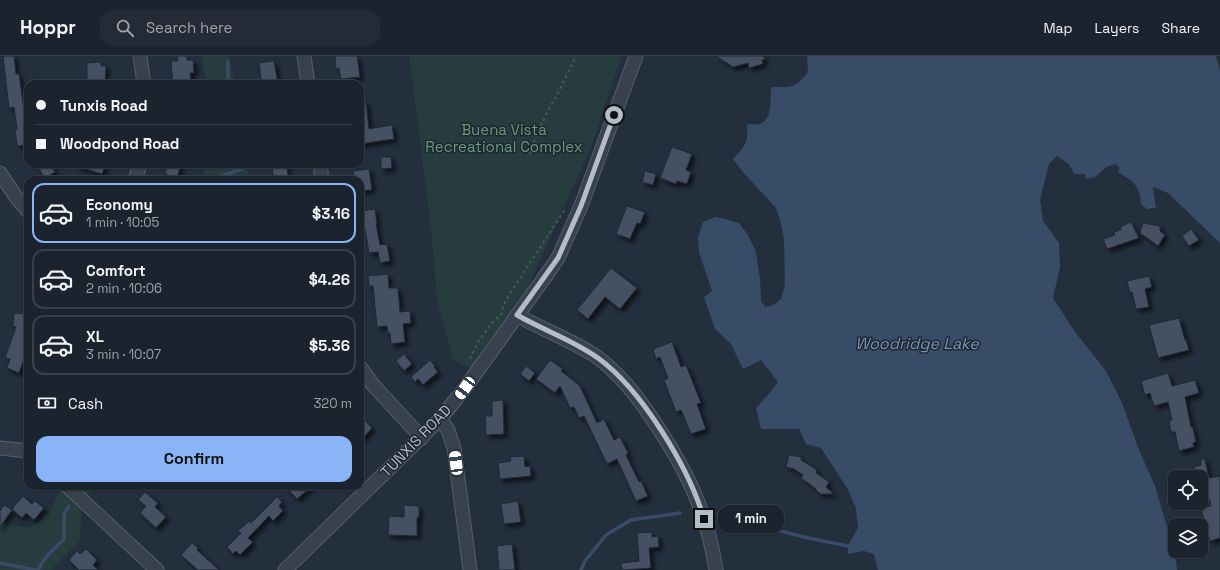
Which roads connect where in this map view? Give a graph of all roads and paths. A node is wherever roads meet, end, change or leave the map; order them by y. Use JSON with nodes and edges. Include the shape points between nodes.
{"nodes":[{"id":1,"x":140,"y":56,"type":"edge"},
{"id":2,"x":304,"y":56,"type":"edge"},
{"id":3,"x":576,"y":56,"type":"edge"},
{"id":4,"x":636,"y":56,"type":"edge"},
{"id":5,"x":143,"y":80,"type":"edge"},
{"id":6,"x":307,"y":80,"type":"edge"},
{"id":7,"x":530,"y":154,"type":"dead end"},
{"id":8,"x":0,"y":173,"type":"edge"},
{"id":9,"x":568,"y":204,"type":"dead end"},
{"id":10,"x":24,"y":206,"type":"edge"},
{"id":11,"x":517,"y":315,"type":"junction"},
{"id":12,"x":468,"y":364,"type":"dead end"},
{"id":13,"x":364,"y":372,"type":"edge"},
{"id":14,"x":440,"y":419,"type":"junction"},
{"id":15,"x":422,"y":438,"type":"junction"},
{"id":16,"x":0,"y":448,"type":"edge"},
{"id":17,"x":24,"y":451,"type":"edge"},
{"id":18,"x":71,"y":490,"type":"edge"},
{"id":19,"x":157,"y":570,"type":"edge"},
{"id":20,"x":285,"y":570,"type":"edge"},
{"id":21,"x":470,"y":570,"type":"edge"},
{"id":22,"x":716,"y":570,"type":"edge"}],
"edges":[{"from":1,"to":5,"type":"street"},
{"from":2,"to":6,"type":"street"},
{"from":3,"to":7,"type":"path","via":[[537,134]]},
{"from":4,"to":11,"type":"street","name":"TUNXIS ROAD","via":[[570,232],[558,258]]},
{"from":8,"to":10,"type":"street"},
{"from":9,"to":12,"type":"path","via":[[504,304],[502,313],[478,342]]},
{"from":11,"to":14,"type":"street","name":"TUNXIS ROAD"},
{"from":11,"to":22,"type":"street","via":[[580,346],[598,358],[635,394],[691,482],[708,529]]},
{"from":13,"to":15,"type":"street"},
{"from":14,"to":15,"type":"street","name":"TUNXIS ROAD"},
{"from":14,"to":21,"type":"street","via":[[448,430],[454,448]]},
{"from":15,"to":20,"type":"street","name":"TUNXIS ROAD"},
{"from":16,"to":17,"type":"street"},
{"from":18,"to":19,"type":"street"}]}
